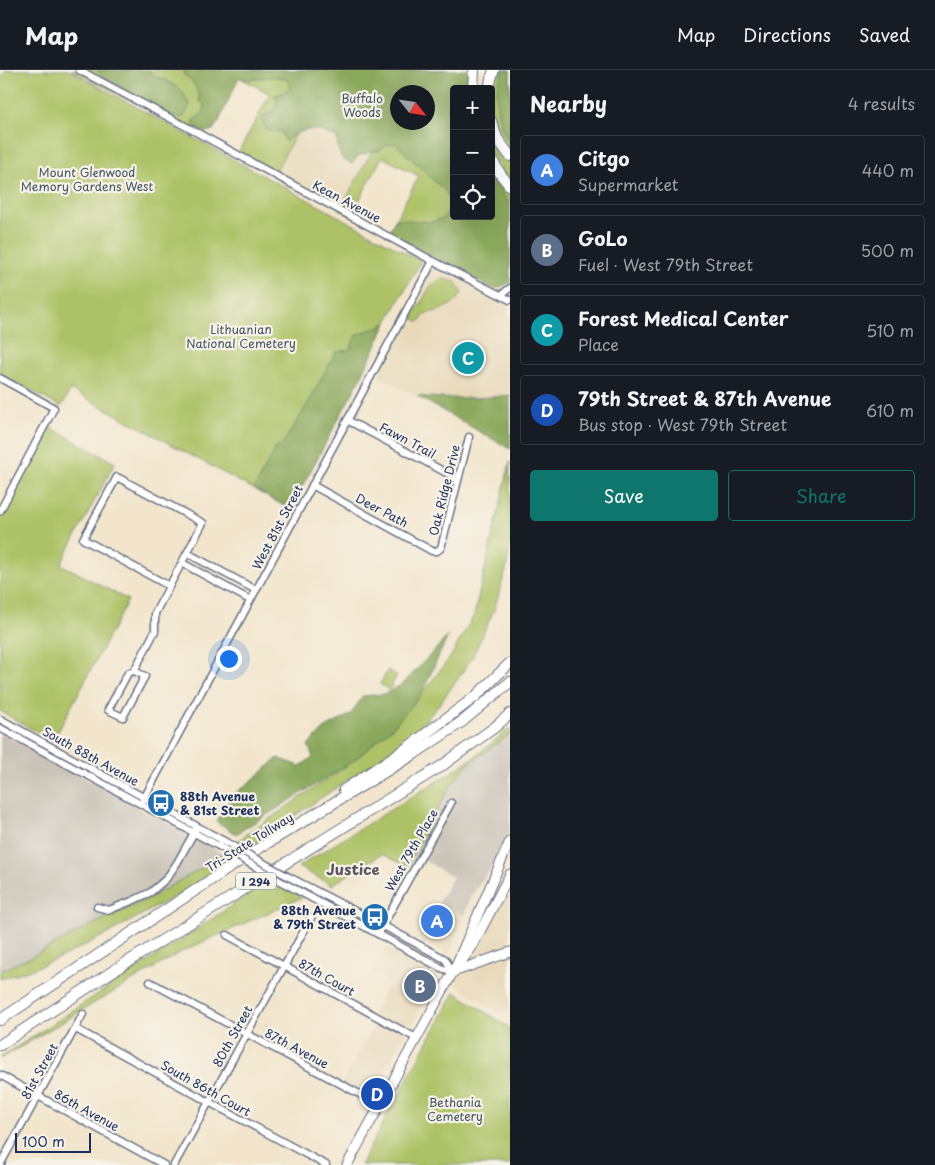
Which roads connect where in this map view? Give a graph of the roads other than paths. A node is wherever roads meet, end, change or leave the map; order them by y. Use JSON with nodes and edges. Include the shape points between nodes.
{"nodes":[{"id":1,"x":79,"y":70,"type":"edge"},
{"id":2,"x":474,"y":70,"type":"edge"},
{"id":3,"x":494,"y":70,"type":"edge"},
{"id":4,"x":473,"y":85,"type":"edge"},
{"id":5,"x":490,"y":85,"type":"edge"},
{"id":6,"x":494,"y":130,"type":"edge"},
{"id":7,"x":510,"y":156,"type":"edge"},
{"id":8,"x":495,"y":165,"type":"edge"},
{"id":9,"x":510,"y":186,"type":"edge"},
{"id":10,"x":433,"y":261,"type":"junction"},
{"id":11,"x":510,"y":288,"type":"edge"},
{"id":12,"x":501,"y":295,"type":"junction"},
{"id":13,"x":510,"y":300,"type":"edge"},
{"id":14,"x":0,"y":378,"type":"edge"},
{"id":15,"x":347,"y":420,"type":"junction"},
{"id":16,"x":469,"y":437,"type":"dead end"},
{"id":17,"x":458,"y":479,"type":"junction"},
{"id":18,"x":312,"y":485,"type":"junction"},
{"id":19,"x":0,"y":511,"type":"edge"},
{"id":20,"x":441,"y":548,"type":"joint"},
{"id":21,"x":187,"y":553,"type":"junction"},
{"id":22,"x":182,"y":563,"type":"junction"},
{"id":23,"x":169,"y":586,"type":"junction"},
{"id":24,"x":256,"y":590,"type":"junction"},
{"id":25,"x":250,"y":600,"type":"junction"},
{"id":26,"x":510,"y":663,"type":"edge"},
{"id":27,"x":134,"y":670,"type":"junction"},
{"id":28,"x":510,"y":682,"type":"edge"},
{"id":29,"x":510,"y":714,"type":"edge"},
{"id":30,"x":0,"y":719,"type":"edge"},
{"id":31,"x":3,"y":729,"type":"edge"},
{"id":32,"x":142,"y":801,"type":"junction"},
{"id":33,"x":451,"y":804,"type":"dead end"},
{"id":34,"x":322,"y":811,"type":"junction"},
{"id":35,"x":195,"y":830,"type":"junction"},
{"id":36,"x":510,"y":841,"type":"edge"},
{"id":37,"x":510,"y":874,"type":"edge"},
{"id":38,"x":97,"y":907,"type":"dead end"},
{"id":39,"x":311,"y":918,"type":"dead end"},
{"id":40,"x":382,"y":925,"type":"junction"},
{"id":41,"x":378,"y":934,"type":"junction"},
{"id":42,"x":227,"y":935,"type":"dead end"},
{"id":43,"x":472,"y":947,"type":"junction"},
{"id":44,"x":510,"y":952,"type":"edge"},
{"id":45,"x":490,"y":959,"type":"junction"},
{"id":46,"x":284,"y":966,"type":"junction"},
{"id":47,"x":452,"y":972,"type":"junction"},
{"id":48,"x":150,"y":982,"type":"dead end"},
{"id":49,"x":83,"y":1014,"type":"dead end"},
{"id":50,"x":0,"y":1020,"type":"edge"},
{"id":51,"x":76,"y":1029,"type":"junction"},
{"id":52,"x":246,"y":1033,"type":"junction"},
{"id":53,"x":416,"y":1038,"type":"junction"},
{"id":54,"x":0,"y":1045,"type":"edge"},
{"id":55,"x":0,"y":1075,"type":"edge"},
{"id":56,"x":38,"y":1096,"type":"junction"},
{"id":57,"x":209,"y":1102,"type":"junction"},
{"id":58,"x":380,"y":1105,"type":"junction"},
{"id":59,"x":2,"y":1163,"type":"edge"},
{"id":60,"x":164,"y":1165,"type":"edge"},
{"id":61,"x":174,"y":1165,"type":"edge"},
{"id":62,"x":326,"y":1165,"type":"edge"},
{"id":63,"x":347,"y":1165,"type":"edge"}],
"edges":[{"from":1,"to":10,"type":"street","name":"Kean Avenue"},
{"from":2,"to":4,"type":"highway"},
{"from":3,"to":5,"type":"highway"},
{"from":6,"to":7,"type":"highway"},
{"from":8,"to":9,"type":"highway"},
{"from":10,"to":12,"type":"street","name":"Kean Avenue"},
{"from":10,"to":15,"type":"street","name":"West 81st Street"},
{"from":11,"to":12,"type":"street"},
{"from":12,"to":13,"type":"street","name":"Kean Avenue"},
{"from":14,"to":19,"type":"street","via":[[54,408]]},
{"from":15,"to":17,"type":"street","name":"Fawn Trail"},
{"from":15,"to":18,"type":"street","name":"West 81st Street"},
{"from":16,"to":17,"type":"street","name":"Oak Ridge Drive"},
{"from":17,"to":20,"type":"street","name":"Oak Ridge Drive"},
{"from":18,"to":20,"type":"street","name":"Deer Path","via":[[432,550]]},
{"from":18,"to":24,"type":"street","name":"West 81st Street"},
{"from":21,"to":22,"type":"street"},
{"from":21,"to":23,"type":"street","via":[[203,523],[117,477],[83,539]]},
{"from":21,"to":24,"type":"street"},
{"from":22,"to":23,"type":"street"},
{"from":22,"to":25,"type":"street"},
{"from":23,"to":27,"type":"street","via":[[154,613],[155,631]]},
{"from":24,"to":25,"type":"street","name":"West 81st Street"},
{"from":25,"to":32,"type":"street","name":"West 81st Street"},
{"from":26,"to":34,"type":"highway","via":[[475,697],[347,788]]},
{"from":27,"to":27,"type":"street","via":[[128,673],[108,710],[123,717],[145,676]]},
{"from":28,"to":34,"type":"highway","name":"Tri-State Tollway","number":"I 294","via":[[463,721]]},
{"from":29,"to":54,"type":"highway","number":"I 294","via":[[435,770]]},
{"from":30,"to":31,"type":"street","name":"South 88th Avenue"},
{"from":31,"to":32,"type":"street","name":"South 88th Avenue"},
{"from":32,"to":35,"type":"street","name":"South 88th Avenue"},
{"from":33,"to":40,"type":"street","name":"West 79th Place"},
{"from":34,"to":50,"type":"highway","name":"Tri-State Tollway","number":"I 294","via":[[256,850]]},
{"from":35,"to":38,"type":"street","via":[[177,864],[151,892],[109,910]]},
{"from":35,"to":40,"type":"street","name":"South 88th Avenue","bridge":true,"via":[[233,846]]},
{"from":35,"to":41,"type":"street","name":"South 88th Avenue","bridge":true},
{"from":36,"to":47,"type":"main road"},
{"from":37,"to":43,"type":"main road"},
{"from":39,"to":46,"type":"street","name":"80th Street"},
{"from":40,"to":41,"type":"street","name":"West 79th Place"},
{"from":40,"to":47,"type":"street","name":"South 88th Avenue","via":[[444,959]]},
{"from":41,"to":47,"type":"street","name":"South 88th Avenue"},
{"from":42,"to":46,"type":"street","name":"87th Court"},
{"from":43,"to":45,"type":"main road","via":[[477,955]]},
{"from":43,"to":47,"type":"main road"},
{"from":44,"to":45,"type":"main road"},
{"from":45,"to":47,"type":"main road"},
{"from":46,"to":52,"type":"street","name":"80th Street"},
{"from":46,"to":53,"type":"street","name":"87th Court"},
{"from":47,"to":53,"type":"main road"},
{"from":48,"to":52,"type":"street","name":"87th Avenue"},
{"from":49,"to":51,"type":"street","name":"81st Street"},
{"from":51,"to":56,"type":"street","name":"81st Street"},
{"from":51,"to":57,"type":"street","name":"South 86th Court"},
{"from":52,"to":57,"type":"street","name":"80th Street"},
{"from":52,"to":58,"type":"street","name":"87th Avenue"},
{"from":53,"to":58,"type":"main road"},
{"from":55,"to":56,"type":"street","name":"86th Avenue"},
{"from":56,"to":59,"type":"street","name":"81st Street"},
{"from":56,"to":60,"type":"street","name":"86th Avenue"},
{"from":57,"to":61,"type":"street","name":"80th Street"},
{"from":57,"to":62,"type":"street","name":"South 86th Court"},
{"from":58,"to":63,"type":"main road"}]}
